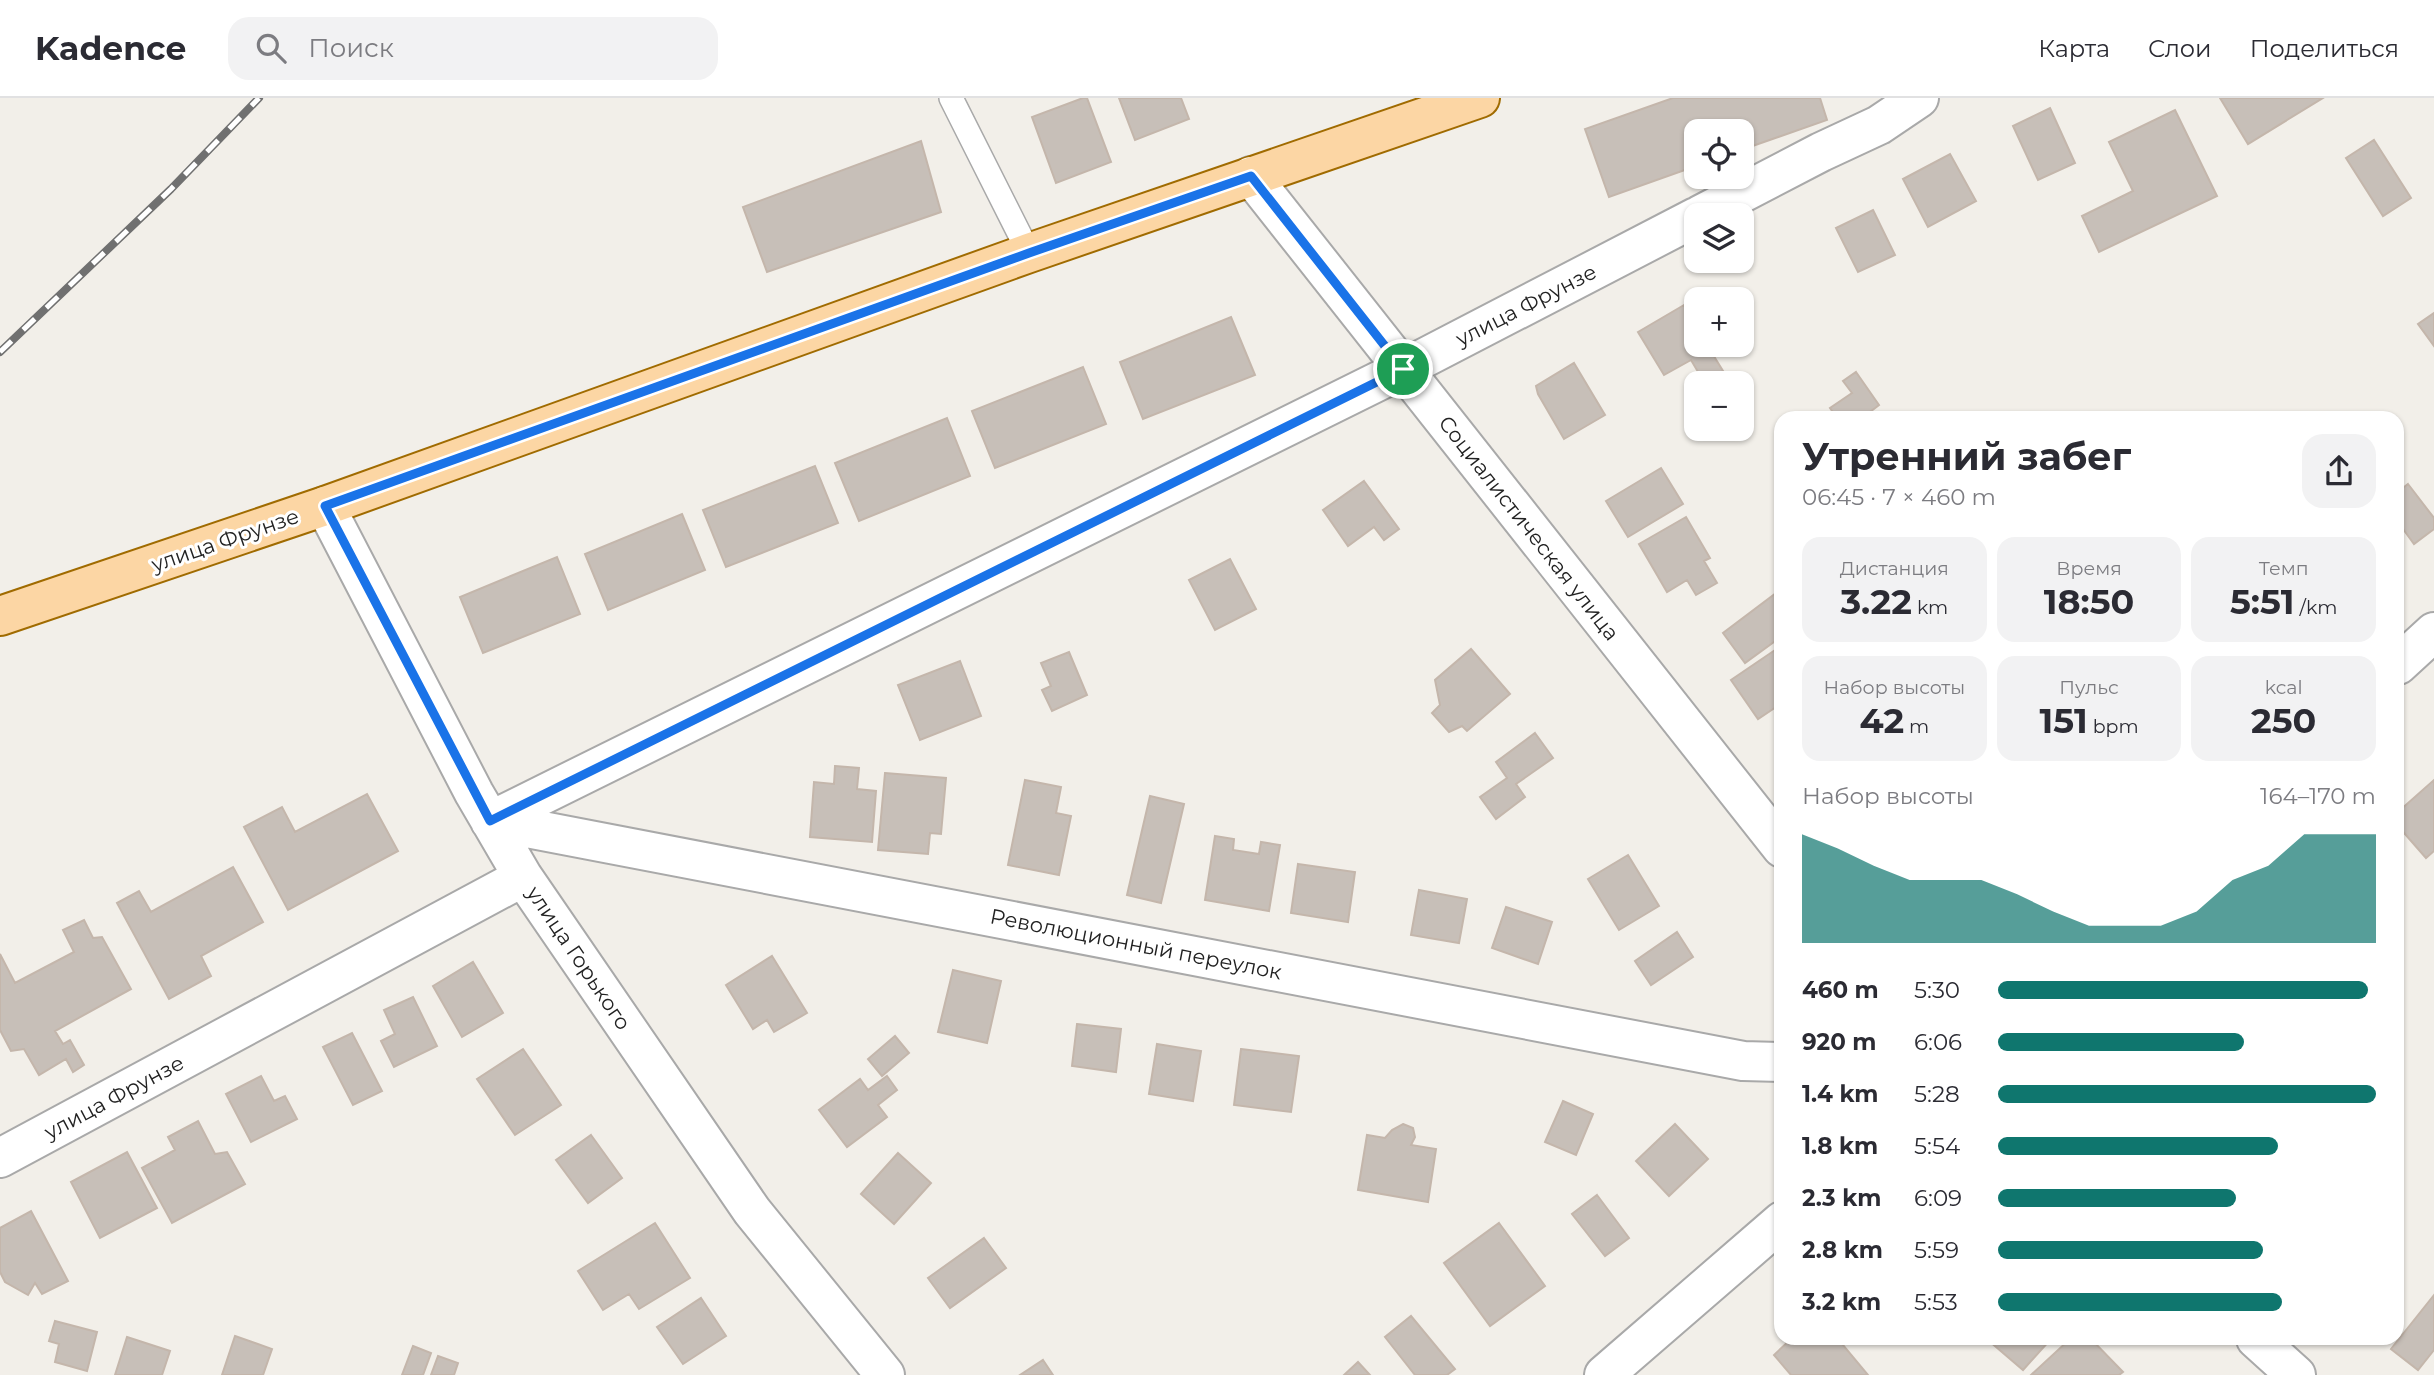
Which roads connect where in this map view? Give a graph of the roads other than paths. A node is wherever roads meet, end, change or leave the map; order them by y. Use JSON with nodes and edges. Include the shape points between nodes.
{"nodes":[{"id":1,"x":951,"y":98,"type":"edge"},
{"id":2,"x":1480,"y":98,"type":"edge"},
{"id":3,"x":1919,"y":98,"type":"edge"},
{"id":4,"x":1251,"y":176,"type":"junction"},
{"id":5,"x":1723,"y":203,"type":"edge"},
{"id":6,"x":1684,"y":223,"type":"edge"},
{"id":7,"x":1029,"y":253,"type":"junction"},
{"id":8,"x":1403,"y":369,"type":"junction"},
{"id":9,"x":325,"y":506,"type":"junction"},
{"id":10,"x":0,"y":616,"type":"edge"},
{"id":11,"x":2434,"y":632,"type":"edge"},
{"id":12,"x":2404,"y":660,"type":"edge"},
{"id":13,"x":490,"y":821,"type":"junction"},
{"id":14,"x":1774,"y":838,"type":"edge"},
{"id":15,"x":523,"y":877,"type":"junction"},
{"id":16,"x":1774,"y":1062,"type":"edge"},
{"id":17,"x":0,"y":1158,"type":"edge"},
{"id":18,"x":1774,"y":1227,"type":"edge"},
{"id":19,"x":2263,"y":1345,"type":"edge"},
{"id":20,"x":885,"y":1375,"type":"edge"},
{"id":21,"x":1604,"y":1375,"type":"edge"},
{"id":22,"x":2296,"y":1375,"type":"edge"}],
"edges":[{"from":1,"to":7,"type":"lane"},
{"from":2,"to":4,"type":"main road","name":"улица Фрунзе"},
{"from":3,"to":5,"type":"street","name":"улица Фрунзе","via":[[1879,125]]},
{"from":4,"to":7,"type":"main road","name":"улица Фрунзе"},
{"from":4,"to":8,"type":"street","name":"Социалистическая улица"},
{"from":6,"to":8,"type":"street","name":"улица Фрунзе"},
{"from":7,"to":9,"type":"main road","name":"улица Фрунзе"},
{"from":8,"to":13,"type":"street","name":"улица Фрунзе"},
{"from":8,"to":14,"type":"street","name":"Социалистическая улица"},
{"from":9,"to":10,"type":"main road","name":"улица Фрунзе"},
{"from":9,"to":13,"type":"street","name":"улица Горького"},
{"from":11,"to":12,"type":"street"},
{"from":13,"to":15,"type":"street","name":"улица Горького"},
{"from":13,"to":16,"type":"street","name":"Революционный переулок","via":[[1743,1061]]},
{"from":15,"to":17,"type":"street","name":"улица Фрунзе"},
{"from":15,"to":20,"type":"street","name":"улица Горького","via":[[752,1211]]},
{"from":18,"to":21,"type":"street"},
{"from":19,"to":22,"type":"street"}]}
